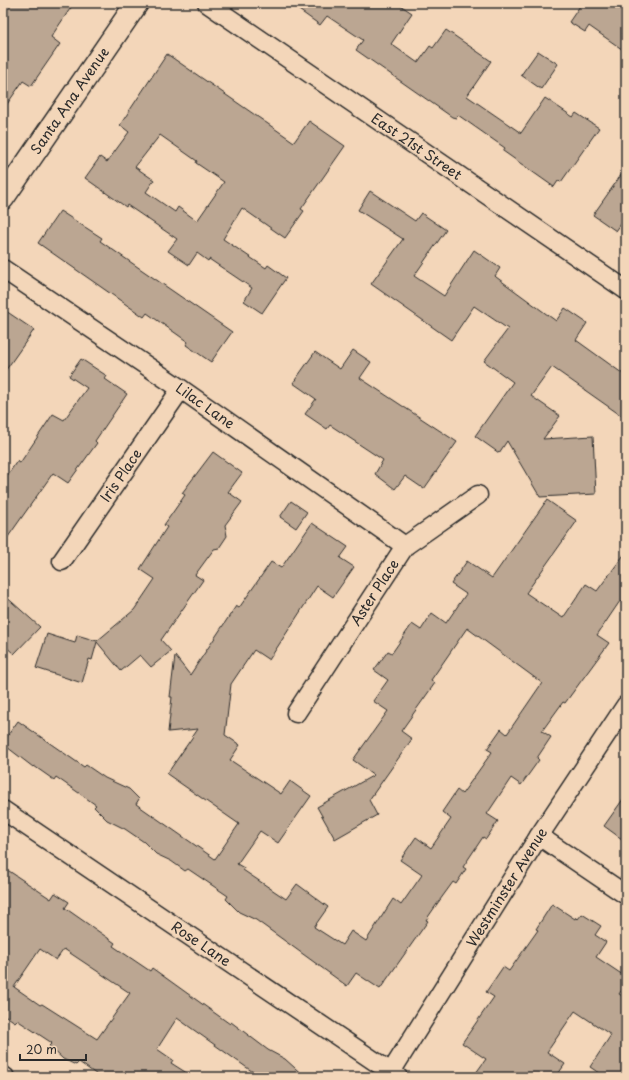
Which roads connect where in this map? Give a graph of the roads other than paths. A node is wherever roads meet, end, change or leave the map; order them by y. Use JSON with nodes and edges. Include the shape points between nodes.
{"nodes":[{"id":1,"x":137,"y":3,"type":"edge"},
{"id":2,"x":207,"y":3,"type":"edge"},
{"id":3,"x":3,"y":198,"type":"edge"},
{"id":4,"x":3,"y":268,"type":"edge"},
{"id":5,"x":626,"y":290,"type":"edge"},
{"id":6,"x":181,"y":389,"type":"junction"},
{"id":7,"x":478,"y":496,"type":"dead end"},
{"id":8,"x":405,"y":546,"type":"junction"},
{"id":9,"x":62,"y":561,"type":"dead end"},
{"id":10,"x":626,"y":705,"type":"edge"},
{"id":11,"x":296,"y":713,"type":"dead end"},
{"id":12,"x":3,"y":810,"type":"edge"},
{"id":13,"x":540,"y":836,"type":"junction"},
{"id":14,"x":626,"y":895,"type":"edge"},
{"id":15,"x":394,"y":1074,"type":"edge"}],
"edges":[{"from":1,"to":3,"type":"street","name":"Santa Ana Avenue"},
{"from":2,"to":5,"type":"street","name":"East 21st Street"},
{"from":4,"to":6,"type":"street","name":"Lilac Lane"},
{"from":6,"to":8,"type":"street","name":"Lilac Lane"},
{"from":6,"to":9,"type":"street","name":"Iris Place"},
{"from":7,"to":8,"type":"street","name":"Aster Place"},
{"from":8,"to":11,"type":"street","name":"Aster Place"},
{"from":10,"to":13,"type":"street","name":"Westminster Avenue"},
{"from":12,"to":15,"type":"street","name":"Rose Lane"},
{"from":13,"to":14,"type":"street"},
{"from":13,"to":15,"type":"street","name":"Westminster Avenue"}]}
